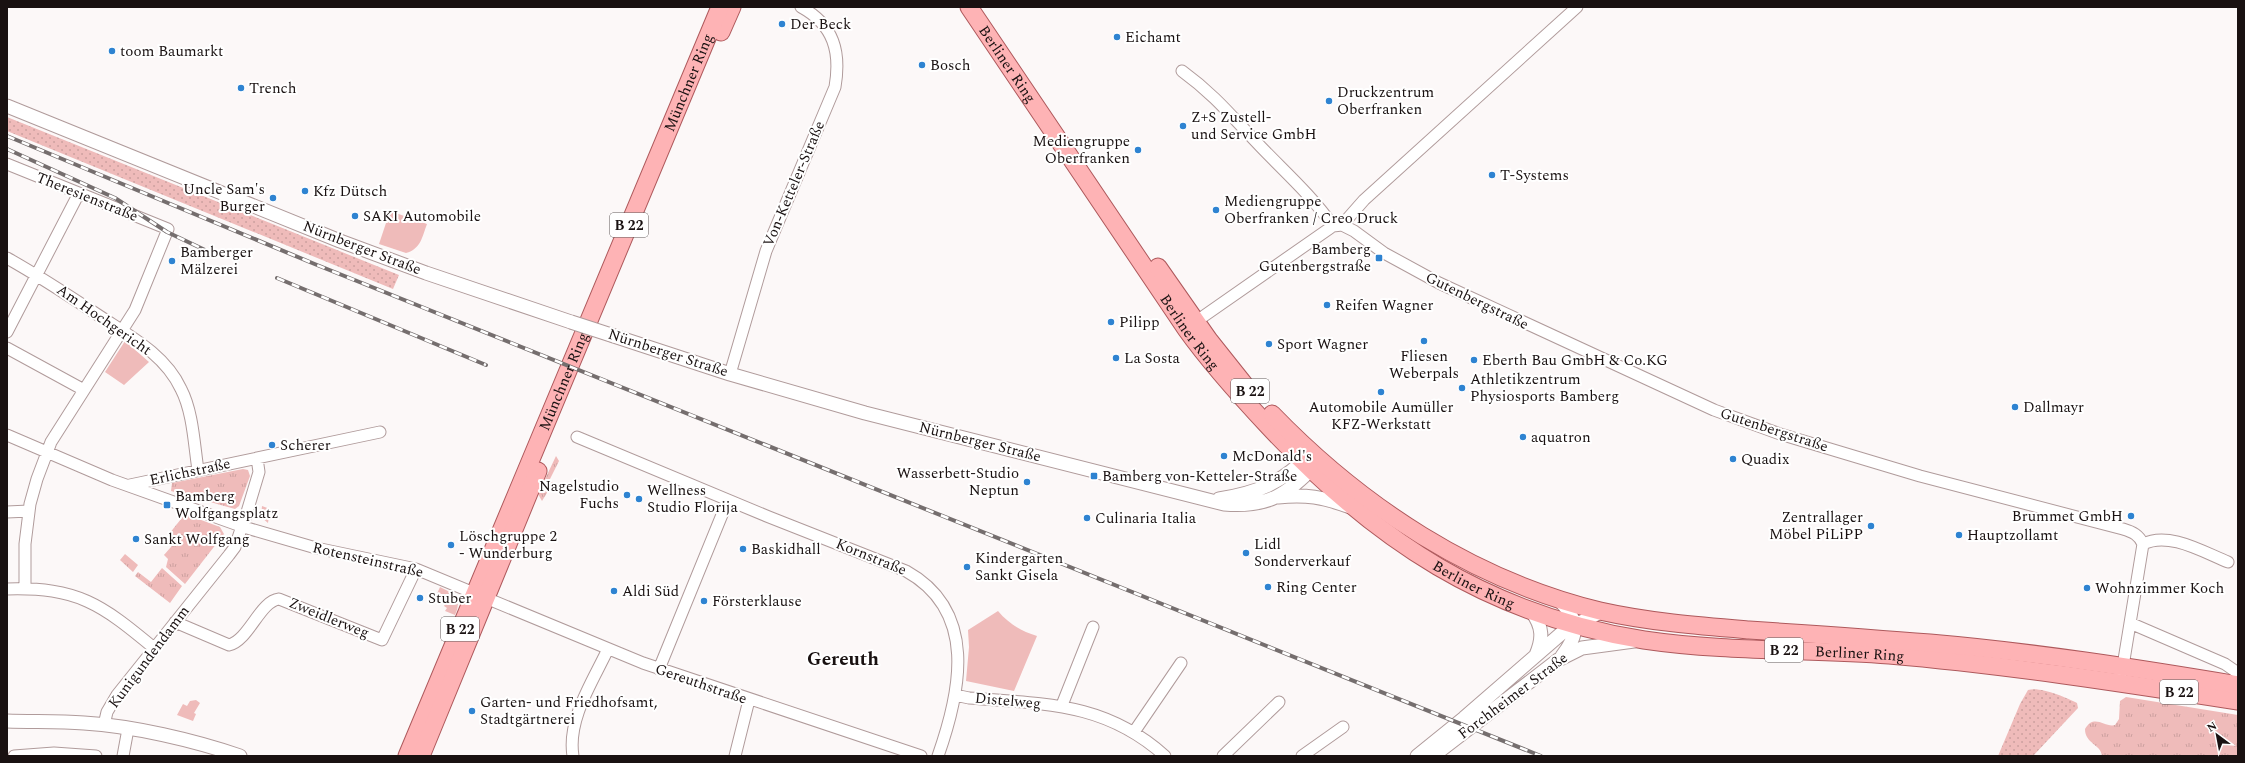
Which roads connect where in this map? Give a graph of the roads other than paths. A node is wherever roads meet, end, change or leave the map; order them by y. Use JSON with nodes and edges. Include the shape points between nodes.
{"nodes":[{"id":1,"x":720,"y":7,"type":"edge"},
{"id":2,"x":732,"y":7,"type":"edge"},
{"id":3,"x":801,"y":7,"type":"edge"},
{"id":4,"x":969,"y":7,"type":"edge"},
{"id":5,"x":982,"y":7,"type":"edge"},
{"id":6,"x":1577,"y":7,"type":"edge"},
{"id":7,"x":1182,"y":71,"type":"dead end"},
{"id":8,"x":7,"y":106,"type":"edge"},
{"id":9,"x":7,"y":164,"type":"edge"},
{"id":10,"x":79,"y":193,"type":"junction"},
{"id":11,"x":1337,"y":226,"type":"junction"},
{"id":12,"x":7,"y":258,"type":"edge"},
{"id":13,"x":37,"y":275,"type":"junction"},
{"id":14,"x":1191,"y":326,"type":"junction"},
{"id":15,"x":122,"y":331,"type":"junction"},
{"id":16,"x":7,"y":332,"type":"edge"},
{"id":17,"x":7,"y":348,"type":"edge"},
{"id":18,"x":730,"y":374,"type":"junction"},
{"id":19,"x":84,"y":390,"type":"junction"},
{"id":20,"x":380,"y":432,"type":"dead end"},
{"id":21,"x":7,"y":434,"type":"edge"},
{"id":22,"x":577,"y":437,"type":"dead end"},
{"id":23,"x":48,"y":451,"type":"junction"},
{"id":24,"x":257,"y":458,"type":"junction"},
{"id":25,"x":1311,"y":461,"type":"junction"},
{"id":26,"x":198,"y":470,"type":"junction"},
{"id":27,"x":130,"y":485,"type":"junction"},
{"id":28,"x":1278,"y":498,"type":"junction"},
{"id":29,"x":728,"y":500,"type":"junction"},
{"id":30,"x":1211,"y":500,"type":"junction"},
{"id":31,"x":1354,"y":508,"type":"junction"},
{"id":32,"x":29,"y":511,"type":"junction"},
{"id":33,"x":7,"y":512,"type":"edge"},
{"id":34,"x":242,"y":527,"type":"junction"},
{"id":35,"x":2143,"y":544,"type":"junction"},
{"id":36,"x":2228,"y":562,"type":"dead end"},
{"id":37,"x":416,"y":570,"type":"junction"},
{"id":38,"x":25,"y":588,"type":"junction"},
{"id":39,"x":7,"y":589,"type":"edge"},
{"id":40,"x":481,"y":595,"type":"junction"},
{"id":41,"x":1558,"y":599,"type":"junction"},
{"id":42,"x":1602,"y":611,"type":"junction"},
{"id":43,"x":1532,"y":612,"type":"junction"},
{"id":44,"x":174,"y":622,"type":"junction"},
{"id":45,"x":2130,"y":623,"type":"junction"},
{"id":46,"x":1574,"y":624,"type":"junction"},
{"id":47,"x":1093,"y":627,"type":"dead end"},
{"id":48,"x":1645,"y":640,"type":"junction"},
{"id":49,"x":154,"y":648,"type":"junction"},
{"id":50,"x":608,"y":649,"type":"junction"},
{"id":51,"x":1534,"y":658,"type":"junction"},
{"id":52,"x":1558,"y":660,"type":"junction"},
{"id":53,"x":1181,"y":663,"type":"dead end"},
{"id":54,"x":659,"y":669,"type":"junction"},
{"id":55,"x":2238,"y":672,"type":"edge"},
{"id":56,"x":2122,"y":674,"type":"junction"},
{"id":57,"x":2238,"y":685,"type":"edge"},
{"id":58,"x":955,"y":695,"type":"junction"},
{"id":59,"x":749,"y":700,"type":"junction"},
{"id":60,"x":2238,"y":701,"type":"edge"},
{"id":61,"x":1279,"y":702,"type":"dead end"},
{"id":62,"x":1062,"y":705,"type":"junction"},
{"id":63,"x":7,"y":721,"type":"edge"},
{"id":64,"x":104,"y":725,"type":"junction"},
{"id":65,"x":1343,"y":727,"type":"dead end"},
{"id":66,"x":128,"y":729,"type":"junction"},
{"id":67,"x":1134,"y":732,"type":"junction"},
{"id":68,"x":14,"y":756,"type":"edge"},
{"id":69,"x":96,"y":756,"type":"edge"},
{"id":70,"x":123,"y":756,"type":"edge"},
{"id":71,"x":240,"y":756,"type":"edge"},
{"id":72,"x":407,"y":756,"type":"edge"},
{"id":73,"x":421,"y":756,"type":"edge"},
{"id":74,"x":573,"y":756,"type":"edge"},
{"id":75,"x":735,"y":756,"type":"edge"},
{"id":76,"x":921,"y":756,"type":"edge"},
{"id":77,"x":938,"y":756,"type":"edge"},
{"id":78,"x":1165,"y":756,"type":"edge"},
{"id":79,"x":1223,"y":756,"type":"edge"},
{"id":80,"x":1302,"y":756,"type":"edge"},
{"id":81,"x":1417,"y":756,"type":"edge"},
{"id":82,"x":1433,"y":756,"type":"edge"}],
"edges":[{"from":1,"to":40,"type":"main road","name":"Münchner Ring","number":"B 22"},
{"from":2,"to":40,"type":"main road","name":"Münchner Ring","number":"B 22"},
{"from":3,"to":18,"type":"street","name":"Von-Ketteler-Straße","via":[[815,15],[830,34],[838,61],[835,87],[766,251]]},
{"from":4,"to":14,"type":"main road","name":"Berliner Ring","number":"B 22"},
{"from":5,"to":14,"type":"main road","name":"Berliner Ring","number":"B 22"},
{"from":6,"to":11,"type":"street"},
{"from":7,"to":11,"type":"street","name":"Gutenbergstraße","via":[[1230,112]]},
{"from":8,"to":18,"type":"street","name":"Nürnberger Straße","bridge":true,"via":[[340,241],[426,273]]},
{"from":9,"to":10,"type":"street","name":"Theresienstraße"},
{"from":10,"to":13,"type":"street"},
{"from":10,"to":15,"type":"street","name":"Theresienstraße","via":[[168,229],[135,310]]},
{"from":11,"to":14,"type":"street"},
{"from":11,"to":35,"type":"street","name":"Gutenbergstraße","via":[[1354,231],[1384,253],[1439,283],[1714,410],[1780,434],[1920,476],[2123,529],[2134,533]]},
{"from":12,"to":13,"type":"street","name":"Am Hochgericht"},
{"from":13,"to":15,"type":"street","name":"Am Hochgericht"},
{"from":13,"to":16,"type":"street"},
{"from":14,"to":25,"type":"main road","name":"Berliner Ring","number":"B 22"},
{"from":15,"to":19,"type":"street"},
{"from":15,"to":26,"type":"street","name":"Am Hochgericht","via":[[141,343],[167,368],[182,390]]},
{"from":17,"to":19,"type":"street"},
{"from":18,"to":30,"type":"street","name":"Nürnberger Straße","via":[[865,413]]},
{"from":19,"to":23,"type":"street"},
{"from":20,"to":24,"type":"street","name":"Erlichstraße"},
{"from":21,"to":23,"type":"street","name":"Erlichstraße"},
{"from":22,"to":29,"type":"street","name":"Kornstraße"},
{"from":23,"to":27,"type":"street","name":"Erlichstraße","via":[[80,467]]},
{"from":23,"to":32,"type":"street","via":[[37,479]]},
{"from":24,"to":26,"type":"street","name":"Erlichstraße"},
{"from":24,"to":34,"type":"street","name":"Kunigundendamm","via":[[259,472]]},
{"from":25,"to":28,"type":"street","name":"Nürnberger Straße"},
{"from":25,"to":30,"type":"street","name":"Nürnberger Straße","via":[[1260,490]]},
{"from":25,"to":31,"type":"main road","name":"Berliner Ring","number":"B 22"},
{"from":25,"to":41,"type":"main road","name":"Berliner Ring","number":"B 22","via":[[1435,544],[1498,576]]},
{"from":26,"to":27,"type":"street","name":"Erlichstraße"},
{"from":27,"to":34,"type":"street","name":"Rotensteinstraße"},
{"from":28,"to":30,"type":"street","name":"Nürnberger Straße","via":[[1257,504],[1239,505]]},
{"from":28,"to":31,"type":"street","via":[[1308,495]]},
{"from":29,"to":54,"type":"street"},
{"from":29,"to":58,"type":"street","name":"Kornstraße","via":[[906,571],[922,581],[937,596],[954,625],[958,640]]},
{"from":31,"to":43,"type":"main road","name":"Berliner Ring","number":"B 22","via":[[1426,562],[1492,596]]},
{"from":32,"to":33,"type":"street"},
{"from":32,"to":38,"type":"street","via":[[24,557]]},
{"from":34,"to":37,"type":"street","name":"Rotensteinstraße","via":[[316,548]]},
{"from":34,"to":44,"type":"street","name":"Kunigundendamm","via":[[232,551]]},
{"from":35,"to":36,"type":"street","via":[[2153,539],[2170,541],[2193,547]]},
{"from":35,"to":45,"type":"street"},
{"from":37,"to":40,"type":"street","name":"Rotensteinstraße"},
{"from":37,"to":44,"type":"street","name":"Zweidlerweg","via":[[382,640],[279,599],[270,603],[239,639],[229,645]]},
{"from":38,"to":39,"type":"street"},
{"from":38,"to":49,"type":"street","via":[[84,598],[113,615]]},
{"from":40,"to":50,"type":"street","name":"Gereuthstraße"},
{"from":40,"to":72,"type":"main road","name":"Münchner Ring","number":"B 22"},
{"from":40,"to":73,"type":"main road","name":"Münchner Ring","number":"B 22"},
{"from":41,"to":42,"type":"main road","name":"Berliner Ring","number":"B 22"},
{"from":41,"to":46,"type":"street","via":[[1569,611]]},
{"from":42,"to":46,"type":"street","name":"Forchheimer Straße"},
{"from":42,"to":56,"type":"main road","name":"Berliner Ring","number":"B 22","via":[[1667,622],[1996,649]]},
{"from":43,"to":46,"type":"main road","name":"Berliner Ring","number":"B 22"},
{"from":43,"to":51,"type":"street","via":[[1539,622],[1542,636]]},
{"from":44,"to":49,"type":"street","name":"Kunigundendamm"},
{"from":45,"to":55,"type":"street"},
{"from":45,"to":56,"type":"street"},
{"from":46,"to":48,"type":"main road","name":"Berliner Ring","number":"B 22"},
{"from":46,"to":51,"type":"street","name":"Forchheimer Straße"},
{"from":46,"to":52,"type":"street","via":[[1574,639]]},
{"from":47,"to":62,"type":"street","name":"Distelweg"},
{"from":48,"to":52,"type":"street","name":"Forchheimer Straße","via":[[1582,648]]},
{"from":48,"to":56,"type":"main road","name":"Berliner Ring","number":"B 22","via":[[1702,646],[1886,655]]},
{"from":49,"to":64,"type":"street","name":"Kunigundendamm","via":[[117,695],[107,712]]},
{"from":50,"to":54,"type":"street","name":"Gereuthstraße"},
{"from":50,"to":74,"type":"street","via":[[581,705],[574,730]]},
{"from":51,"to":81,"type":"street","name":"Forchheimer Straße"},
{"from":52,"to":82,"type":"street","name":"Forchheimer Straße"},
{"from":53,"to":67,"type":"street"},
{"from":54,"to":59,"type":"street","name":"Gereuthstraße"},
{"from":56,"to":57,"type":"main road","name":"Berliner Ring","number":"B 22"},
{"from":56,"to":60,"type":"main road","name":"Berliner Ring","number":"B 22"},
{"from":58,"to":62,"type":"street","name":"Distelweg"},
{"from":58,"to":77,"type":"street","name":"Kornstraße","via":[[948,728]]},
{"from":59,"to":75,"type":"street"},
{"from":59,"to":76,"type":"street","name":"Gereuthstraße","via":[[845,729]]},
{"from":61,"to":79,"type":"street"},
{"from":62,"to":67,"type":"street","name":"Distelweg","via":[[1105,718]]},
{"from":63,"to":64,"type":"street","name":"Kunigundendamm","via":[[83,722]]},
{"from":64,"to":66,"type":"street"},
{"from":65,"to":80,"type":"street"},
{"from":66,"to":70,"type":"street"},
{"from":66,"to":71,"type":"street","via":[[186,740]]},
{"from":67,"to":78,"type":"street","name":"Distelweg"},
{"from":68,"to":69,"type":"street","via":[[54,753]]}]}
